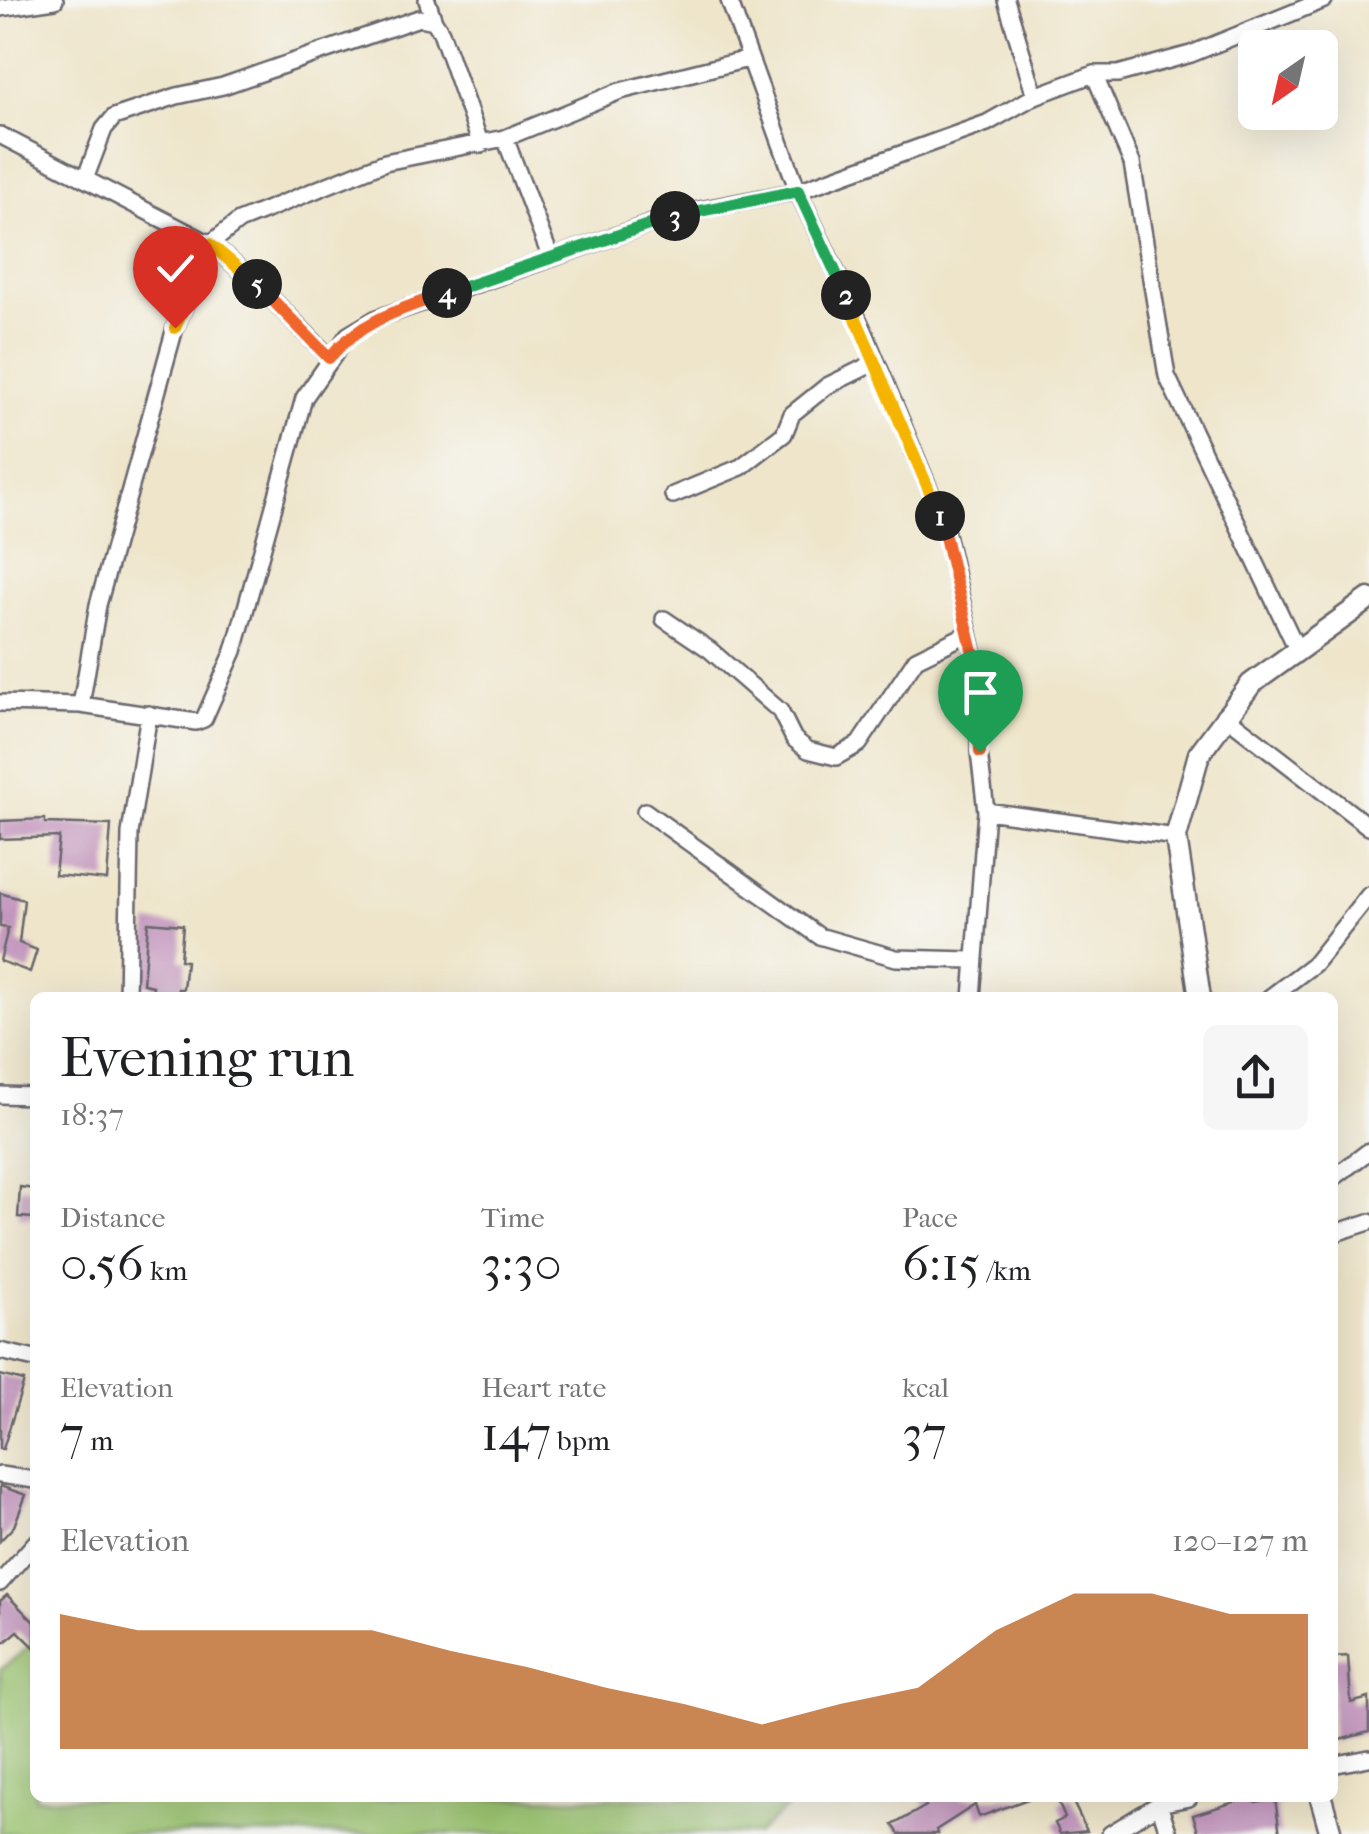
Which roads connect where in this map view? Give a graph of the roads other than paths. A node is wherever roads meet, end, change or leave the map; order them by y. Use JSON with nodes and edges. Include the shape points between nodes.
{"nodes":[{"id":1,"x":55,"y":0,"type":"edge"},
{"id":2,"x":428,"y":0,"type":"edge"},
{"id":3,"x":730,"y":0,"type":"edge"},
{"id":4,"x":1006,"y":0,"type":"edge"},
{"id":5,"x":1324,"y":0,"type":"edge"},
{"id":6,"x":0,"y":8,"type":"edge"},
{"id":7,"x":434,"y":21,"type":"junction"},
{"id":8,"x":748,"y":59,"type":"junction"},
{"id":9,"x":1094,"y":74,"type":"junction"},
{"id":10,"x":1035,"y":96,"type":"junction"},
{"id":11,"x":0,"y":135,"type":"edge"},
{"id":12,"x":505,"y":138,"type":"junction"},
{"id":13,"x":481,"y":145,"type":"junction"},
{"id":14,"x":85,"y":179,"type":"junction"},
{"id":15,"x":798,"y":191,"type":"junction"},
{"id":16,"x":210,"y":244,"type":"junction"},
{"id":17,"x":550,"y":256,"type":"junction"},
{"id":18,"x":329,"y":358,"type":"junction"},
{"id":19,"x":876,"y":362,"type":"junction"},
{"id":20,"x":673,"y":494,"type":"dead end"},
{"id":21,"x":1369,"y":600,"type":"edge"},
{"id":22,"x":664,"y":619,"type":"dead end"},
{"id":23,"x":968,"y":633,"type":"junction"},
{"id":24,"x":1296,"y":647,"type":"junction"},
{"id":25,"x":0,"y":703,"type":"edge"},
{"id":26,"x":81,"y":705,"type":"junction"},
{"id":27,"x":149,"y":714,"type":"junction"},
{"id":28,"x":1224,"y":716,"type":"junction"},
{"id":29,"x":645,"y":811,"type":"dead end"},
{"id":30,"x":986,"y":811,"type":"junction"},
{"id":31,"x":1369,"y":827,"type":"edge"},
{"id":32,"x":1176,"y":836,"type":"junction"},
{"id":33,"x":1369,"y":896,"type":"edge"},
{"id":34,"x":972,"y":960,"type":"junction"},
{"id":35,"x":126,"y":992,"type":"edge"},
{"id":36,"x":972,"y":992,"type":"edge"},
{"id":37,"x":1199,"y":992,"type":"edge"},
{"id":38,"x":1277,"y":992,"type":"edge"},
{"id":39,"x":0,"y":1096,"type":"edge"},
{"id":40,"x":30,"y":1096,"type":"edge"},
{"id":41,"x":1369,"y":1151,"type":"edge"},
{"id":42,"x":1338,"y":1174,"type":"edge"},
{"id":43,"x":1369,"y":1222,"type":"edge"},
{"id":44,"x":1338,"y":1232,"type":"edge"},
{"id":45,"x":0,"y":1350,"type":"edge"},
{"id":46,"x":30,"y":1358,"type":"edge"},
{"id":47,"x":0,"y":1475,"type":"edge"},
{"id":48,"x":30,"y":1479,"type":"edge"},
{"id":49,"x":30,"y":1549,"type":"edge"},
{"id":50,"x":0,"y":1583,"type":"edge"},
{"id":51,"x":1369,"y":1758,"type":"edge"},
{"id":52,"x":1338,"y":1764,"type":"edge"},
{"id":53,"x":1169,"y":1802,"type":"edge"},
{"id":54,"x":1322,"y":1802,"type":"edge"},
{"id":55,"x":1159,"y":1804,"type":"junction"},
{"id":56,"x":1110,"y":1834,"type":"edge"},
{"id":57,"x":1169,"y":1834,"type":"edge"},
{"id":58,"x":1331,"y":1834,"type":"edge"}],
"edges":[{"from":1,"to":6,"type":"street"},
{"from":2,"to":7,"type":"street"},
{"from":3,"to":8,"type":"street"},
{"from":4,"to":10,"type":"street"},
{"from":5,"to":9,"type":"street","via":[[1191,54]]},
{"from":7,"to":13,"type":"street"},
{"from":7,"to":14,"type":"street","via":[[419,18],[114,117]]},
{"from":8,"to":12,"type":"street","via":[[620,92]]},
{"from":8,"to":15,"type":"street"},
{"from":9,"to":10,"type":"street"},
{"from":9,"to":24,"type":"street","via":[[1132,163],[1167,376]]},
{"from":10,"to":15,"type":"street","via":[[987,123]]},
{"from":11,"to":14,"type":"street"},
{"from":12,"to":13,"type":"street"},
{"from":12,"to":17,"type":"street"},
{"from":13,"to":16,"type":"street","via":[[386,162],[239,220]]},
{"from":14,"to":16,"type":"street"},
{"from":15,"to":17,"type":"street","via":[[680,214]]},
{"from":15,"to":19,"type":"street"},
{"from":16,"to":18,"type":"street"},
{"from":16,"to":26,"type":"street","via":[[175,328],[98,605]]},
{"from":17,"to":18,"type":"street","via":[[375,319],[348,334]]},
{"from":18,"to":27,"type":"street","via":[[304,398],[212,708],[196,722]]},
{"from":19,"to":20,"type":"street","via":[[827,386],[792,414],[784,434],[741,467]]},
{"from":19,"to":23,"type":"street","via":[[944,525]]},
{"from":21,"to":24,"type":"street"},
{"from":22,"to":23,"type":"street","via":[[780,710],[794,740],[836,757],[859,744],[916,658]]},
{"from":23,"to":30,"type":"street","via":[[979,677]]},
{"from":24,"to":28,"type":"street"},
{"from":25,"to":26,"type":"street"},
{"from":26,"to":27,"type":"street"},
{"from":27,"to":35,"type":"street","via":[[130,833]]},
{"from":28,"to":31,"type":"street"},
{"from":28,"to":32,"type":"street","via":[[1199,754]]},
{"from":29,"to":34,"type":"street","via":[[819,936],[896,958]]},
{"from":30,"to":32,"type":"street"},
{"from":30,"to":34,"type":"street"},
{"from":32,"to":37,"type":"street"},
{"from":33,"to":38,"type":"street","via":[[1314,964]]},
{"from":34,"to":36,"type":"street"},
{"from":39,"to":40,"type":"street"},
{"from":41,"to":42,"type":"street"},
{"from":43,"to":44,"type":"street"},
{"from":45,"to":46,"type":"street"},
{"from":47,"to":48,"type":"street"},
{"from":49,"to":50,"type":"street"},
{"from":51,"to":52,"type":"street"},
{"from":53,"to":55,"type":"street"},
{"from":54,"to":58,"type":"street"},
{"from":55,"to":56,"type":"street"},
{"from":55,"to":57,"type":"street"}]}
